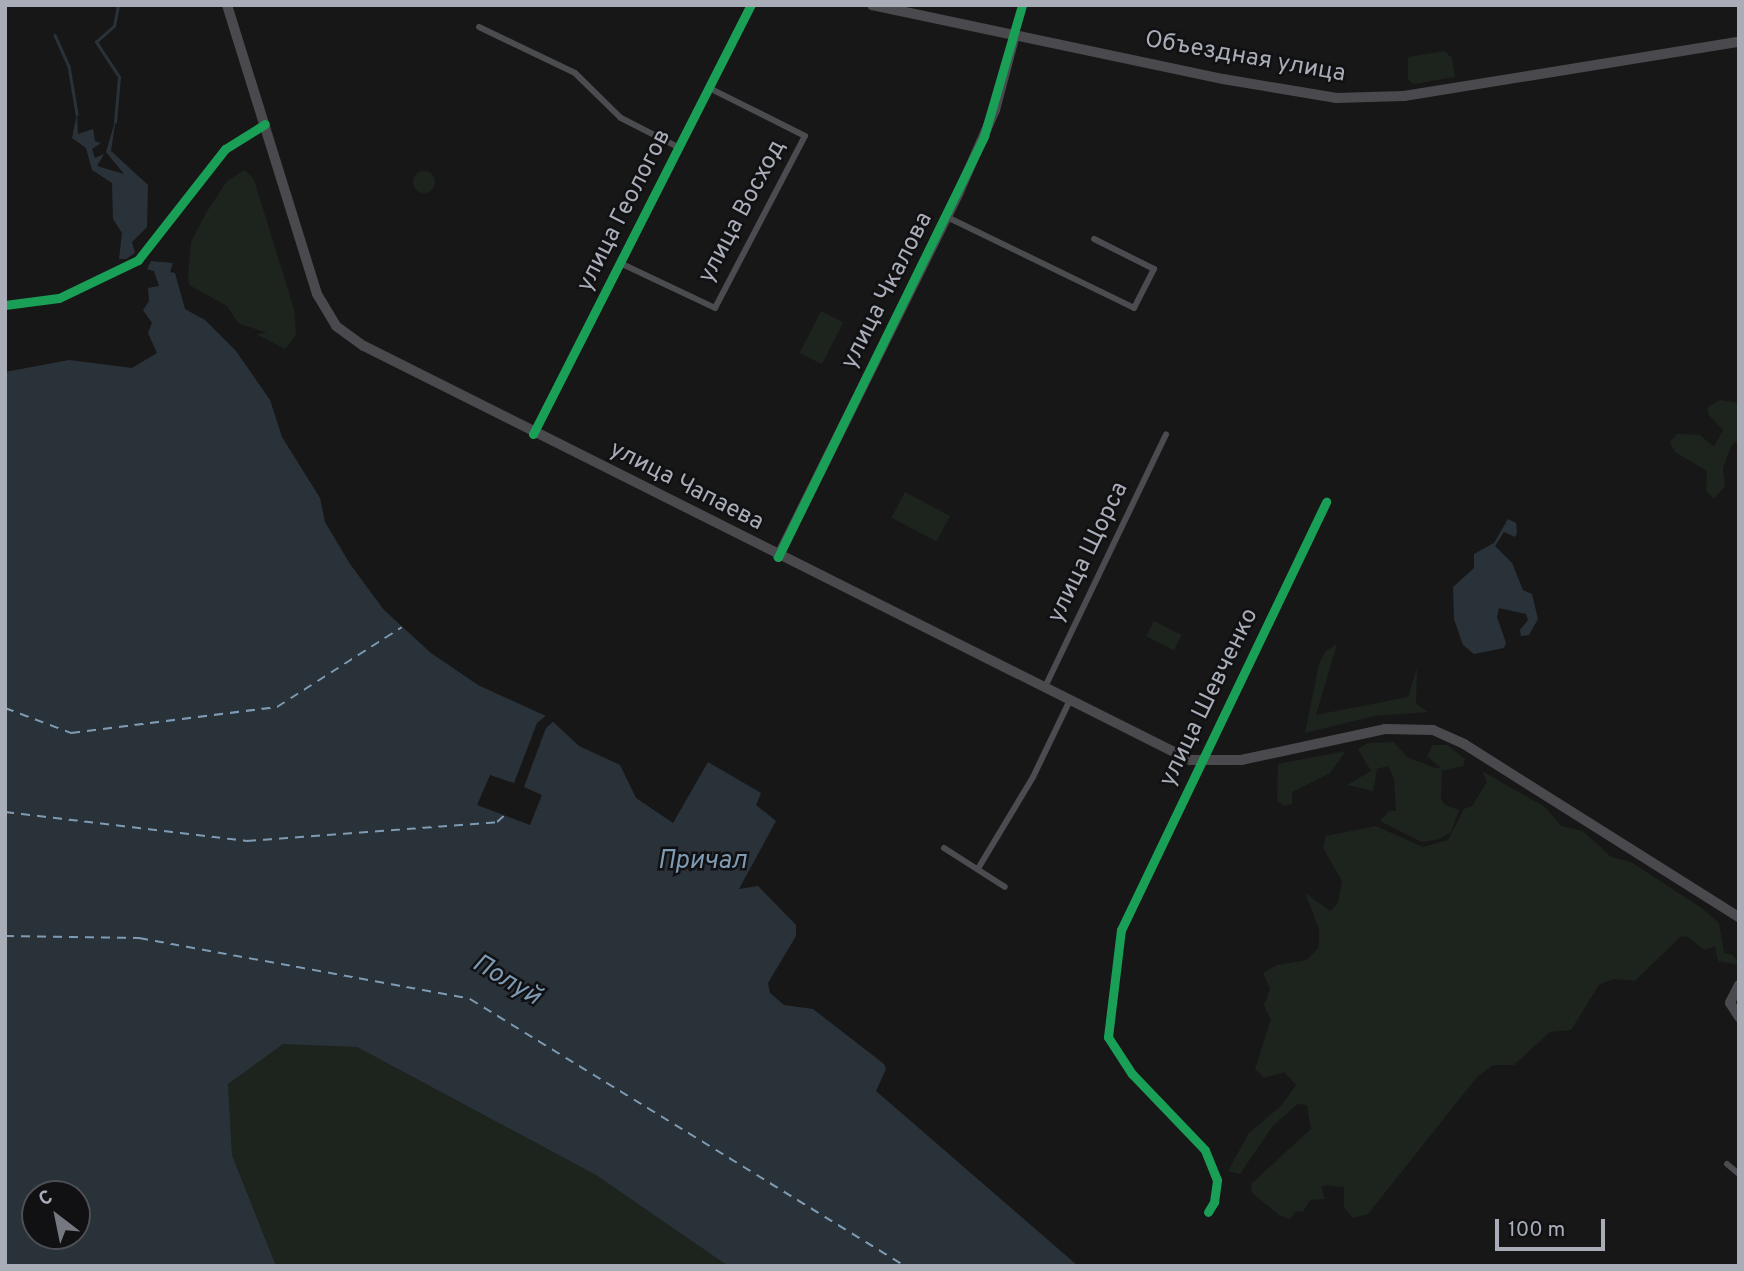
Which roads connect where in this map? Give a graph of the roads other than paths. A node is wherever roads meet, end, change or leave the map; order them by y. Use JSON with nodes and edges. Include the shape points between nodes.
{"nodes":[{"id":1,"x":227,"y":5,"type":"edge"},
{"id":2,"x":751,"y":5,"type":"edge"},
{"id":3,"x":872,"y":5,"type":"edge"},
{"id":4,"x":1022,"y":5,"type":"edge"},
{"id":5,"x":912,"y":9,"type":"edge"},
{"id":6,"x":479,"y":27,"type":"dead end"},
{"id":7,"x":1015,"y":35,"type":"junction"},
{"id":8,"x":1739,"y":42,"type":"edge"},
{"id":9,"x":709,"y":88,"type":"junction"},
{"id":10,"x":265,"y":124,"type":"junction"},
{"id":11,"x":678,"y":147,"type":"junction"},
{"id":12,"x":947,"y":217,"type":"junction"},
{"id":13,"x":1094,"y":239,"type":"dead end"},
{"id":14,"x":620,"y":263,"type":"junction"},
{"id":15,"x":5,"y":304,"type":"edge"},
{"id":16,"x":533,"y":433,"type":"junction"},
{"id":17,"x":1166,"y":435,"type":"dead end"},
{"id":18,"x":1326,"y":502,"type":"dead end"},
{"id":19,"x":778,"y":557,"type":"junction"},
{"id":20,"x":1045,"y":688,"type":"junction"},
{"id":21,"x":1070,"y":699,"type":"junction"},
{"id":22,"x":1201,"y":762,"type":"junction"},
{"id":23,"x":944,"y":848,"type":"dead end"},
{"id":24,"x":979,"y":867,"type":"junction"},
{"id":25,"x":1005,"y":887,"type":"dead end"},
{"id":26,"x":1739,"y":917,"type":"edge"},
{"id":27,"x":1739,"y":985,"type":"edge"},
{"id":28,"x":1739,"y":1017,"type":"edge"},
{"id":29,"x":1727,"y":1164,"type":"dead end"},
{"id":30,"x":1739,"y":1174,"type":"edge"},
{"id":31,"x":1208,"y":1212,"type":"dead end"}],
"edges":[{"from":1,"to":10,"type":"main road","name":"улица Чапаева"},
{"from":2,"to":9,"type":"street","name":"улица Геологов"},
{"from":3,"to":5,"type":"main road","name":"Объездная улица"},
{"from":4,"to":7,"type":"street"},
{"from":5,"to":7,"type":"main road","name":"Объездная улица"},
{"from":6,"to":11,"type":"street","via":[[575,73],[621,118]]},
{"from":7,"to":8,"type":"main road","name":"Объездная улица","via":[[1248,84],[1361,99]]},
{"from":7,"to":12,"type":"main road","name":"улица Чкалова","via":[[989,125]]},
{"from":9,"to":11,"type":"street","name":"улица Геологов"},
{"from":9,"to":14,"type":"street","name":"улица Восход","via":[[805,136],[715,308]]},
{"from":10,"to":15,"type":"street","via":[[225,149],[155,244],[128,267],[59,298]]},
{"from":10,"to":16,"type":"main road","name":"улица Чапаева","via":[[317,294],[336,326],[373,352]]},
{"from":11,"to":14,"type":"street","name":"улица Геологов"},
{"from":12,"to":13,"type":"street","via":[[1134,308],[1154,269]]},
{"from":12,"to":19,"type":"main road","name":"улица Чкалова"},
{"from":14,"to":16,"type":"street","name":"улица Геологов"},
{"from":16,"to":19,"type":"main road","name":"улица Чапаева"},
{"from":17,"to":20,"type":"street","name":"улица Щорса"},
{"from":18,"to":22,"type":"street","name":"улица Шевченко"},
{"from":19,"to":20,"type":"main road","name":"улица Чапаева"},
{"from":20,"to":21,"type":"main road","name":"улица Чапаева"},
{"from":21,"to":22,"type":"main road","name":"улица Чапаева"},
{"from":21,"to":24,"type":"street","via":[[1033,777]]},
{"from":22,"to":26,"type":"main road","via":[[1259,757],[1385,729],[1439,732]]},
{"from":22,"to":31,"type":"street","name":"улица Шевченко","via":[[1128,910],[1108,1037],[1132,1074],[1205,1150],[1217,1180]]},
{"from":23,"to":24,"type":"street"},
{"from":24,"to":25,"type":"street"},
{"from":27,"to":28,"type":"main road","via":[[1732,994],[1732,1008]]},
{"from":29,"to":30,"type":"street"}]}
